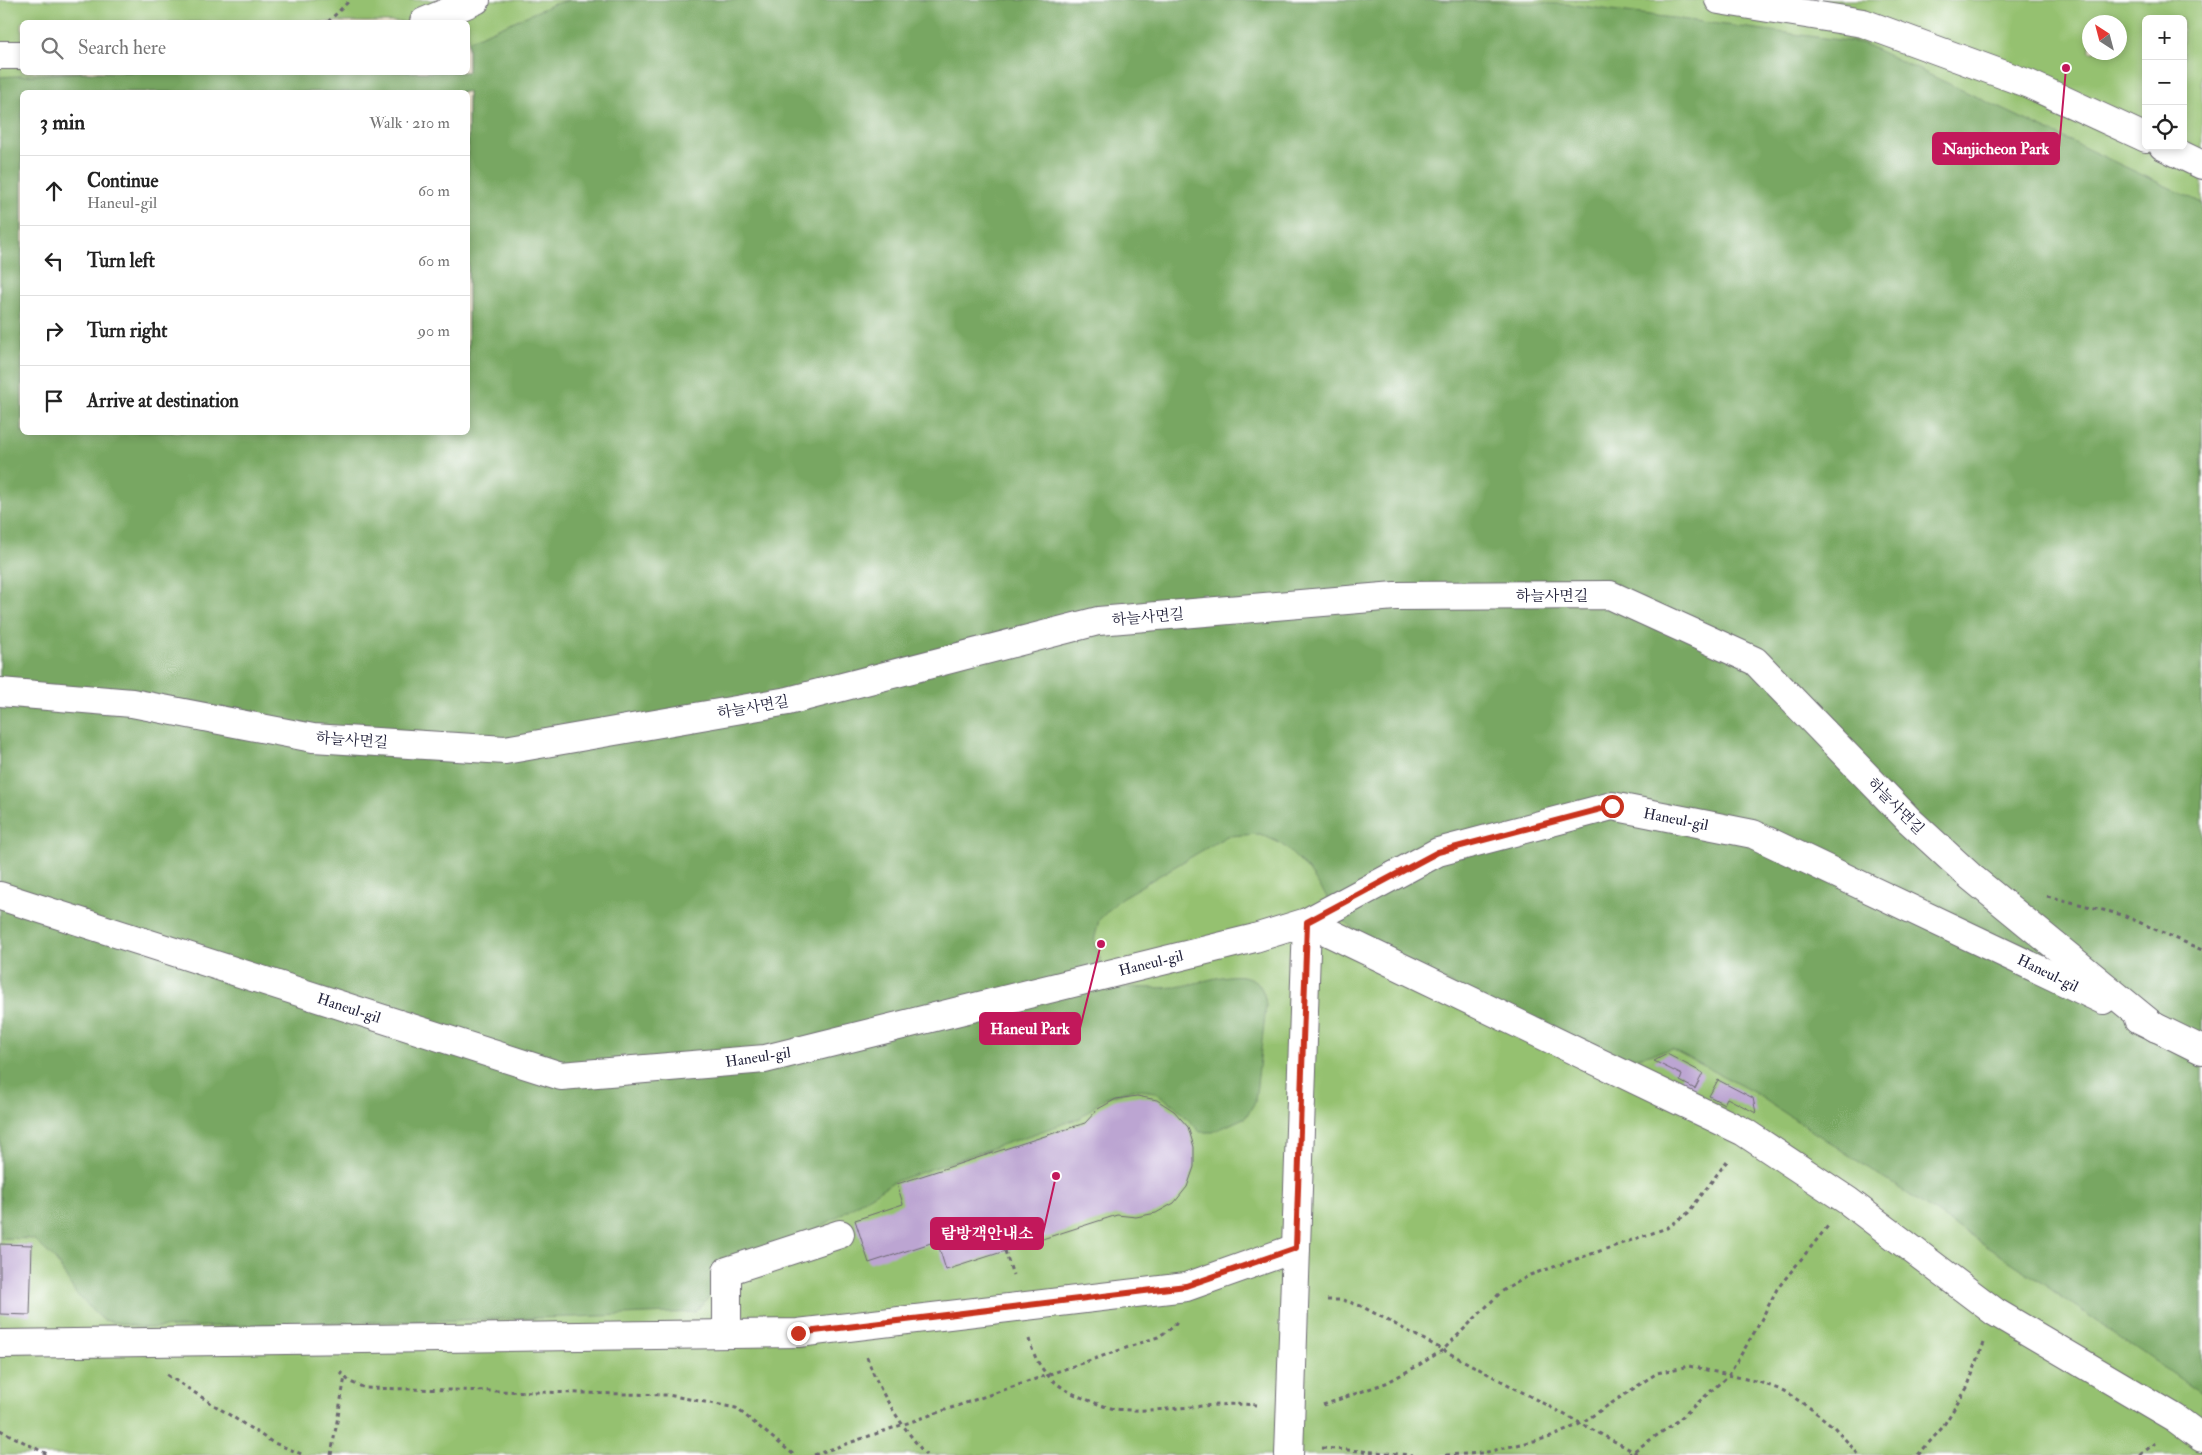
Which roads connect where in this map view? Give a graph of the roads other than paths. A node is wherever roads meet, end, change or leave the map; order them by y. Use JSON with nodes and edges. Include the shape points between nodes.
{"nodes":[{"id":1,"x":476,"y":0,"type":"edge"},
{"id":2,"x":1719,"y":0,"type":"edge"},
{"id":3,"x":429,"y":20,"type":"edge"},
{"id":4,"x":20,"y":54,"type":"edge"},
{"id":5,"x":0,"y":55,"type":"edge"},
{"id":6,"x":2142,"y":136,"type":"edge"},
{"id":7,"x":2170,"y":150,"type":"edge"},
{"id":8,"x":2202,"y":165,"type":"edge"},
{"id":9,"x":0,"y":692,"type":"edge"},
{"id":10,"x":0,"y":896,"type":"edge"},
{"id":11,"x":1307,"y":922,"type":"junction"},
{"id":12,"x":2156,"y":1028,"type":"junction"},
{"id":13,"x":2202,"y":1050,"type":"edge"},
{"id":14,"x":840,"y":1234,"type":"dead end"},
{"id":15,"x":1296,"y":1248,"type":"junction"},
{"id":16,"x":727,"y":1333,"type":"junction"},
{"id":17,"x":0,"y":1344,"type":"edge"},
{"id":18,"x":2202,"y":1438,"type":"edge"},
{"id":19,"x":1289,"y":1453,"type":"edge"}],
"edges":[{"from":1,"to":3,"type":"street"},
{"from":2,"to":6,"type":"street","via":[[1863,23],[2029,84]]},
{"from":4,"to":5,"type":"street"},
{"from":7,"to":8,"type":"street"},
{"from":9,"to":12,"type":"street","name":"하늘사면길","via":[[132,703],[313,738],[505,750],[788,701],[1098,621],[1395,596],[1610,596],[1755,661],[1910,821],[1971,877]]},
{"from":10,"to":11,"type":"street","name":"Haneul-gil","via":[[561,1076],[765,1059],[1255,938]]},
{"from":11,"to":12,"type":"street","name":"Haneul-gil","via":[[1438,852],[1612,806],[1753,834],[2062,979]]},
{"from":11,"to":15,"type":"street"},
{"from":11,"to":18,"type":"street","via":[[1744,1132],[1848,1202],[1995,1312],[2175,1418]]},
{"from":12,"to":13,"type":"street","name":"Haneul-gil"},
{"from":14,"to":16,"type":"street","via":[[727,1271]]},
{"from":15,"to":16,"type":"street","via":[[1186,1286],[798,1333]]},
{"from":15,"to":19,"type":"street"},
{"from":16,"to":17,"type":"street"}]}
